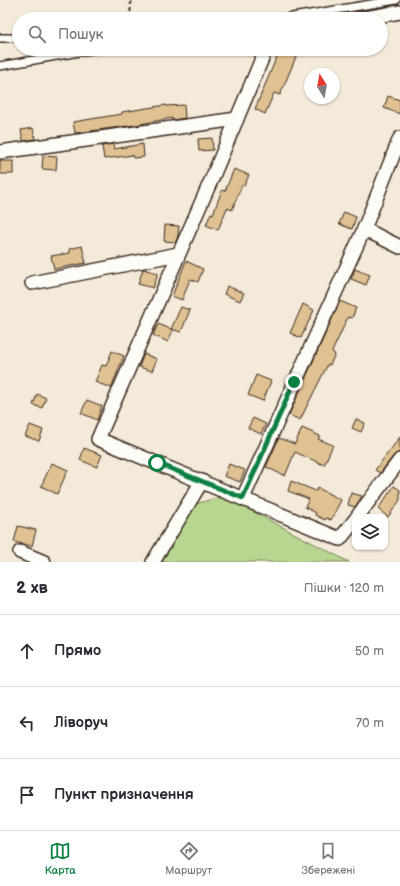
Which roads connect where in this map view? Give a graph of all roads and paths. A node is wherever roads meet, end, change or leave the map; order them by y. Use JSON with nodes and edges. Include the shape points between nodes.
{"nodes":[{"id":1,"x":131,"y":0,"type":"edge"},
{"id":2,"x":396,"y":0,"type":"edge"},
{"id":3,"x":130,"y":12,"type":"edge"},
{"id":4,"x":323,"y":12,"type":"edge"},
{"id":5,"x":400,"y":12,"type":"edge"},
{"id":6,"x":388,"y":14,"type":"edge"},
{"id":7,"x":0,"y":38,"type":"edge"},
{"id":8,"x":12,"y":38,"type":"edge"},
{"id":9,"x":56,"y":56,"type":"edge"},
{"id":10,"x":263,"y":56,"type":"edge"},
{"id":11,"x":0,"y":66,"type":"edge"},
{"id":12,"x":237,"y":119,"type":"junction"},
{"id":13,"x":400,"y":138,"type":"edge"},
{"id":14,"x":0,"y":152,"type":"edge"},
{"id":15,"x":364,"y":229,"type":"junction"},
{"id":16,"x":400,"y":247,"type":"edge"},
{"id":17,"x":178,"y":254,"type":"junction"},
{"id":18,"x":32,"y":283,"type":"dead end"},
{"id":19,"x":400,"y":460,"type":"edge"},
{"id":20,"x":202,"y":481,"type":"junction"},
{"id":21,"x":243,"y":498,"type":"junction"},
{"id":22,"x":359,"y":514,"type":"edge"},
{"id":23,"x":352,"y":524,"type":"edge"},
{"id":24,"x":20,"y":552,"type":"dead end"},
{"id":25,"x":44,"y":562,"type":"edge"},
{"id":26,"x":154,"y":562,"type":"edge"}],
"edges":[{"from":1,"to":3,"type":"path"},
{"from":2,"to":4,"type":"lane"},
{"from":5,"to":6,"type":"street"},
{"from":7,"to":8,"type":"lane"},
{"from":9,"to":11,"type":"lane"},
{"from":10,"to":12,"type":"street"},
{"from":12,"to":14,"type":"street"},
{"from":12,"to":17,"type":"street"},
{"from":13,"to":15,"type":"street"},
{"from":15,"to":16,"type":"street"},
{"from":15,"to":21,"type":"street"},
{"from":17,"to":18,"type":"street"},
{"from":17,"to":20,"type":"street","via":[[98,439]]},
{"from":19,"to":22,"type":"street"},
{"from":20,"to":21,"type":"street"},
{"from":20,"to":26,"type":"street"},
{"from":21,"to":23,"type":"street","via":[[340,540]]},
{"from":24,"to":25,"type":"street"}]}
